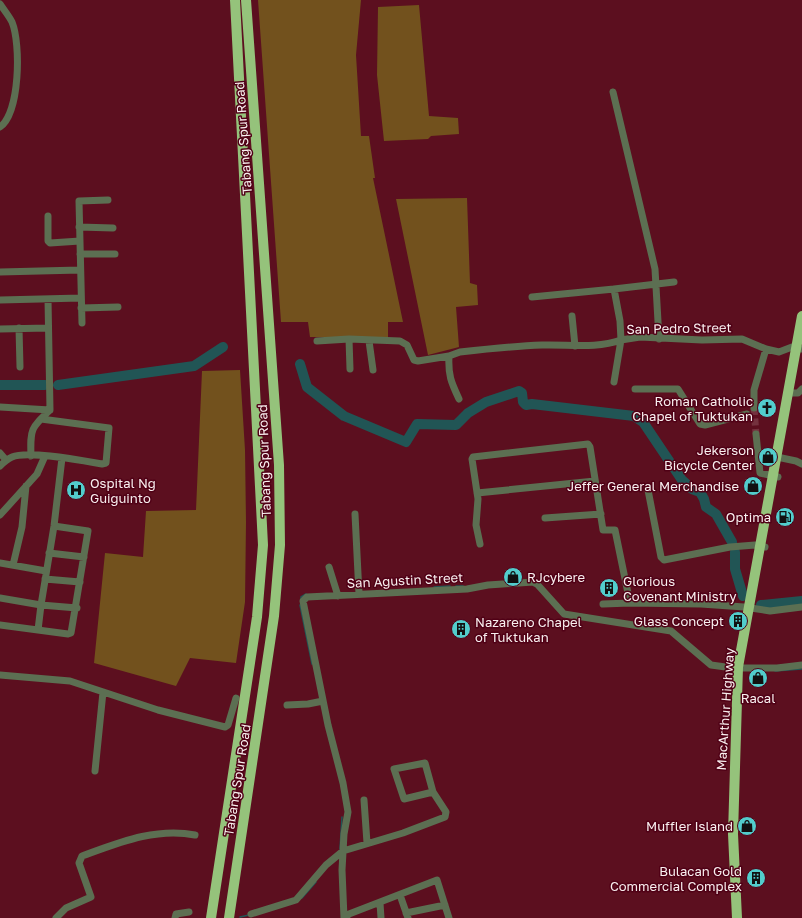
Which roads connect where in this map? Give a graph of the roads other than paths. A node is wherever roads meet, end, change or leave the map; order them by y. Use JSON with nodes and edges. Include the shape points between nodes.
{"nodes":[{"id":1,"x":235,"y":0,"type":"edge"},
{"id":2,"x":246,"y":0,"type":"edge"},
{"id":3,"x":0,"y":4,"type":"edge"},
{"id":4,"x":613,"y":92,"type":"dead end"},
{"id":5,"x":0,"y":127,"type":"edge"},
{"id":6,"x":108,"y":200,"type":"dead end"},
{"id":7,"x":48,"y":216,"type":"dead end"},
{"id":8,"x":80,"y":227,"type":"junction"},
{"id":9,"x":113,"y":228,"type":"dead end"},
{"id":10,"x":80,"y":241,"type":"junction"},
{"id":11,"x":80,"y":254,"type":"junction"},
{"id":12,"x":115,"y":254,"type":"dead end"},
{"id":13,"x":80,"y":270,"type":"junction"},
{"id":14,"x":0,"y":272,"type":"edge"},
{"id":15,"x":674,"y":282,"type":"dead end"},
{"id":16,"x":656,"y":285,"type":"junction"},
{"id":17,"x":614,"y":289,"type":"junction"},
{"id":18,"x":532,"y":297,"type":"dead end"},
{"id":19,"x":81,"y":298,"type":"junction"},
{"id":20,"x":48,"y":299,"type":"junction"},
{"id":21,"x":0,"y":300,"type":"edge"},
{"id":22,"x":118,"y":307,"type":"dead end"},
{"id":23,"x":81,"y":308,"type":"junction"},
{"id":24,"x":572,"y":316,"type":"dead end"},
{"id":25,"x":802,"y":316,"type":"edge"},
{"id":26,"x":82,"y":323,"type":"dead end"},
{"id":27,"x":19,"y":328,"type":"junction"},
{"id":28,"x":48,"y":328,"type":"junction"},
{"id":29,"x":0,"y":329,"type":"edge"},
{"id":30,"x":800,"y":334,"type":"edge"},
{"id":31,"x":658,"y":339,"type":"junction"},
{"id":32,"x":349,"y":340,"type":"junction"},
{"id":33,"x":621,"y":340,"type":"junction"},
{"id":34,"x":317,"y":341,"type":"dead end"},
{"id":35,"x":370,"y":341,"type":"junction"},
{"id":36,"x":576,"y":346,"type":"junction"},
{"id":37,"x":800,"y":348,"type":"edge"},
{"id":38,"x":766,"y":349,"type":"junction"},
{"id":39,"x":449,"y":356,"type":"junction"},
{"id":40,"x":20,"y":367,"type":"dead end"},
{"id":41,"x":350,"y":369,"type":"dead end"},
{"id":42,"x":373,"y":370,"type":"dead end"},
{"id":43,"x":614,"y":382,"type":"dead end"},
{"id":44,"x":635,"y":389,"type":"dead end"},
{"id":45,"x":795,"y":392,"type":"edge"},
{"id":46,"x":459,"y":399,"type":"dead end"},
{"id":47,"x":0,"y":407,"type":"edge"},
{"id":48,"x":754,"y":408,"type":"tunnel mouth"},
{"id":49,"x":50,"y":410,"type":"junction"},
{"id":50,"x":747,"y":414,"type":"dead end"},
{"id":51,"x":41,"y":418,"type":"junction"},
{"id":52,"x":756,"y":434,"type":"tunnel mouth"},
{"id":53,"x":0,"y":454,"type":"edge"},
{"id":54,"x":31,"y":456,"type":"junction"},
{"id":55,"x":45,"y":456,"type":"junction"},
{"id":56,"x":62,"y":458,"type":"junction"},
{"id":57,"x":779,"y":458,"type":"junction"},
{"id":58,"x":6,"y":460,"type":"junction"},
{"id":59,"x":802,"y":464,"type":"edge"},
{"id":60,"x":0,"y":466,"type":"edge"},
{"id":61,"x":776,"y":477,"type":"junction"},
{"id":62,"x":595,"y":481,"type":"junction"},
{"id":63,"x":26,"y":486,"type":"junction"},
{"id":64,"x":648,"y":490,"type":"dead end"},
{"id":65,"x":477,"y":493,"type":"junction"},
{"id":66,"x":0,"y":514,"type":"edge"},
{"id":67,"x":355,"y":514,"type":"dead end"},
{"id":68,"x":601,"y":514,"type":"junction"},
{"id":69,"x":545,"y":518,"type":"dead end"},
{"id":70,"x":54,"y":526,"type":"junction"},
{"id":71,"x":480,"y":544,"type":"dead end"},
{"id":72,"x":762,"y":546,"type":"junction"},
{"id":73,"x":49,"y":553,"type":"junction"},
{"id":74,"x":84,"y":557,"type":"junction"},
{"id":75,"x":0,"y":563,"type":"edge"},
{"id":76,"x":13,"y":565,"type":"junction"},
{"id":77,"x":329,"y":567,"type":"dead end"},
{"id":78,"x":46,"y":571,"type":"junction"},
{"id":79,"x":45,"y":579,"type":"junction"},
{"id":80,"x":80,"y":582,"type":"junction"},
{"id":81,"x":359,"y":594,"type":"junction"},
{"id":82,"x":338,"y":596,"type":"junction"},
{"id":83,"x":0,"y":598,"type":"edge"},
{"id":84,"x":630,"y":603,"type":"junction"},
{"id":85,"x":603,"y":604,"type":"dead end"},
{"id":86,"x":41,"y":605,"type":"junction"},
{"id":87,"x":802,"y":607,"type":"edge"},
{"id":88,"x":77,"y":608,"type":"junction"},
{"id":89,"x":751,"y":608,"type":"junction"},
{"id":90,"x":0,"y":625,"type":"edge"},
{"id":91,"x":38,"y":630,"type":"junction"},
{"id":92,"x":802,"y":665,"type":"edge"},
{"id":93,"x":740,"y":667,"type":"junction"},
{"id":94,"x":0,"y":675,"type":"edge"},
{"id":95,"x":103,"y":692,"type":"junction"},
{"id":96,"x":236,"y":698,"type":"dead end"},
{"id":97,"x":323,"y":701,"type":"junction"},
{"id":98,"x":287,"y":705,"type":"dead end"},
{"id":99,"x":95,"y":771,"type":"dead end"},
{"id":100,"x":433,"y":792,"type":"junction"},
{"id":101,"x":364,"y":800,"type":"dead end"},
{"id":102,"x":195,"y":835,"type":"dead end"},
{"id":103,"x":367,"y":843,"type":"junction"},
{"id":104,"x":343,"y":850,"type":"junction"},
{"id":105,"x":400,"y":895,"type":"junction"},
{"id":106,"x":380,"y":903,"type":"junction"},
{"id":107,"x":445,"y":905,"type":"junction"},
{"id":108,"x":189,"y":912,"type":"dead end"},
{"id":109,"x":251,"y":914,"type":"dead end"},
{"id":110,"x":358,"y":914,"type":"edge"},
{"id":111,"x":407,"y":915,"type":"edge"},
{"id":112,"x":56,"y":918,"type":"edge"},
{"id":113,"x":175,"y":918,"type":"edge"},
{"id":114,"x":211,"y":918,"type":"edge"},
{"id":115,"x":230,"y":918,"type":"edge"},
{"id":116,"x":345,"y":918,"type":"edge"},
{"id":117,"x":381,"y":918,"type":"edge"},
{"id":118,"x":449,"y":918,"type":"edge"},
{"id":119,"x":737,"y":918,"type":"edge"},
{"id":120,"x":743,"y":918,"type":"edge"}],
"edges":[{"from":1,"to":114,"type":"highway","name":"Tabang Spur Road","via":[[263,545],[257,617]]},
{"from":2,"to":115,"type":"highway","name":"Tabang Spur Road","via":[[279,465],[280,545],[273,624]]},
{"from":3,"to":5,"type":"street","via":[[12,23],[17,48],[17,89],[6,124]]},
{"from":4,"to":16,"type":"street","via":[[650,244]]},
{"from":6,"to":8,"type":"street","via":[[79,201]]},
{"from":7,"to":10,"type":"street","via":[[50,243]]},
{"from":8,"to":9,"type":"street"},
{"from":8,"to":10,"type":"street"},
{"from":10,"to":11,"type":"street"},
{"from":11,"to":12,"type":"street"},
{"from":11,"to":13,"type":"street"},
{"from":13,"to":14,"type":"street"},
{"from":13,"to":19,"type":"street"},
{"from":15,"to":16,"type":"street"},
{"from":16,"to":17,"type":"street"},
{"from":16,"to":31,"type":"street"},
{"from":17,"to":18,"type":"street"},
{"from":17,"to":33,"type":"street"},
{"from":19,"to":20,"type":"street"},
{"from":19,"to":23,"type":"street"},
{"from":20,"to":21,"type":"street"},
{"from":20,"to":28,"type":"street"},
{"from":22,"to":23,"type":"street"},
{"from":23,"to":26,"type":"street"},
{"from":24,"to":36,"type":"street"},
{"from":25,"to":30,"type":"highway","name":"MacArthur Highway"},
{"from":27,"to":28,"type":"street"},
{"from":27,"to":29,"type":"street"},
{"from":27,"to":40,"type":"street"},
{"from":28,"to":49,"type":"street"},
{"from":30,"to":37,"type":"highway","name":"MacArthur Highway"},
{"from":31,"to":33,"type":"street","name":"San Pedro Street"},
{"from":31,"to":38,"type":"street","name":"San Pedro Street","via":[[742,339]]},
{"from":32,"to":34,"type":"street"},
{"from":32,"to":35,"type":"street"},
{"from":32,"to":41,"type":"street"},
{"from":33,"to":36,"type":"street","via":[[611,344]]},
{"from":33,"to":43,"type":"street","name":"San Pedro Street"},
{"from":35,"to":39,"type":"street","via":[[404,342],[414,360],[418,362]]},
{"from":35,"to":42,"type":"street"},
{"from":36,"to":39,"type":"street","via":[[542,345],[460,352]]},
{"from":37,"to":38,"type":"street","name":"San Pedro Street","via":[[779,352]]},
{"from":37,"to":45,"type":"highway","name":"MacArthur Highway"},
{"from":38,"to":48,"type":"street","via":[[754,390]]},
{"from":39,"to":46,"type":"street","via":[[449,378]]},
{"from":44,"to":50,"type":"street","via":[[678,389],[700,424],[705,425]]},
{"from":45,"to":57,"type":"highway","name":"MacArthur Highway"},
{"from":47,"to":49,"type":"street"},
{"from":49,"to":51,"type":"street"},
{"from":51,"to":54,"type":"street","via":[[32,429]]},
{"from":51,"to":56,"type":"street","via":[[109,428],[106,463]]},
{"from":52,"to":61,"type":"street","via":[[760,473]]},
{"from":53,"to":58,"type":"street"},
{"from":54,"to":55,"type":"street"},
{"from":54,"to":58,"type":"street","via":[[13,456]]},
{"from":55,"to":56,"type":"street"},
{"from":55,"to":63,"type":"street","via":[[37,474]]},
{"from":56,"to":70,"type":"street"},
{"from":57,"to":59,"type":"street"},
{"from":57,"to":61,"type":"highway","name":"MacArthur Highway"},
{"from":58,"to":60,"type":"street"},
{"from":61,"to":72,"type":"highway","name":"MacArthur Highway"},
{"from":62,"to":65,"type":"street"},
{"from":62,"to":65,"type":"street","via":[[588,444],[473,457]]},
{"from":62,"to":68,"type":"street"},
{"from":63,"to":66,"type":"street"},
{"from":63,"to":76,"type":"street","via":[[22,527]]},
{"from":64,"to":72,"type":"street","via":[[661,557],[664,560],[730,547]]},
{"from":65,"to":71,"type":"street","via":[[476,525]]},
{"from":67,"to":81,"type":"street"},
{"from":68,"to":69,"type":"street"},
{"from":68,"to":84,"type":"street","via":[[603,530],[615,530]]},
{"from":70,"to":73,"type":"street"},
{"from":70,"to":74,"type":"street","via":[[88,531]]},
{"from":72,"to":89,"type":"highway","name":"MacArthur Highway"},
{"from":73,"to":74,"type":"street"},
{"from":73,"to":78,"type":"street"},
{"from":74,"to":80,"type":"street"},
{"from":75,"to":76,"type":"street"},
{"from":76,"to":78,"type":"street"},
{"from":77,"to":82,"type":"street"},
{"from":78,"to":79,"type":"street"},
{"from":79,"to":80,"type":"street"},
{"from":79,"to":86,"type":"street"},
{"from":80,"to":88,"type":"street"},
{"from":81,"to":82,"type":"street","name":"San Agustin Street"},
{"from":81,"to":93,"type":"street","name":"San Agustin Street","via":[[467,589],[533,582],[564,614],[667,629],[711,665]]},
{"from":82,"to":97,"type":"street","name":"San Agustin Street","via":[[307,597],[303,601]]},
{"from":83,"to":86,"type":"street"},
{"from":84,"to":85,"type":"street"},
{"from":84,"to":89,"type":"street"},
{"from":86,"to":88,"type":"street"},
{"from":86,"to":91,"type":"street"},
{"from":87,"to":89,"type":"street","via":[[770,611]]},
{"from":88,"to":91,"type":"street","via":[[71,633]]},
{"from":89,"to":93,"type":"highway","name":"MacArthur Highway"},
{"from":90,"to":91,"type":"street"},
{"from":92,"to":93,"type":"street","name":"San Agustin Street","via":[[777,668]]},
{"from":93,"to":119,"type":"highway","name":"MacArthur Highway","via":[[733,834]]},
{"from":93,"to":120,"type":"highway","name":"MacArthur Highway","via":[[738,834]]},
{"from":94,"to":95,"type":"street","via":[[70,681]]},
{"from":95,"to":96,"type":"street","via":[[158,710],[225,727],[228,725]]},
{"from":95,"to":99,"type":"street"},
{"from":97,"to":98,"type":"street"},
{"from":97,"to":104,"type":"street","name":"San Agustin Street","via":[[348,812]]},
{"from":100,"to":100,"type":"street","via":[[404,799],[394,768],[424,763]]},
{"from":100,"to":103,"type":"street","via":[[446,812],[445,817]]},
{"from":101,"to":103,"type":"street"},
{"from":102,"to":112,"type":"street","via":[[177,832],[149,835],[82,856],[79,863],[91,897],[66,908]]},
{"from":103,"to":104,"type":"street"},
{"from":104,"to":109,"type":"street","via":[[326,865],[296,900]]},
{"from":104,"to":116,"type":"street","name":"San Agustin Street"},
{"from":105,"to":106,"type":"street"},
{"from":105,"to":107,"type":"street","via":[[437,880]]},
{"from":105,"to":111,"type":"street"},
{"from":106,"to":110,"type":"street"},
{"from":106,"to":117,"type":"street"},
{"from":107,"to":111,"type":"street"},
{"from":107,"to":118,"type":"street"},
{"from":108,"to":113,"type":"street","via":[[176,914]]},
{"from":110,"to":116,"type":"street","via":[[349,914]]}]}
